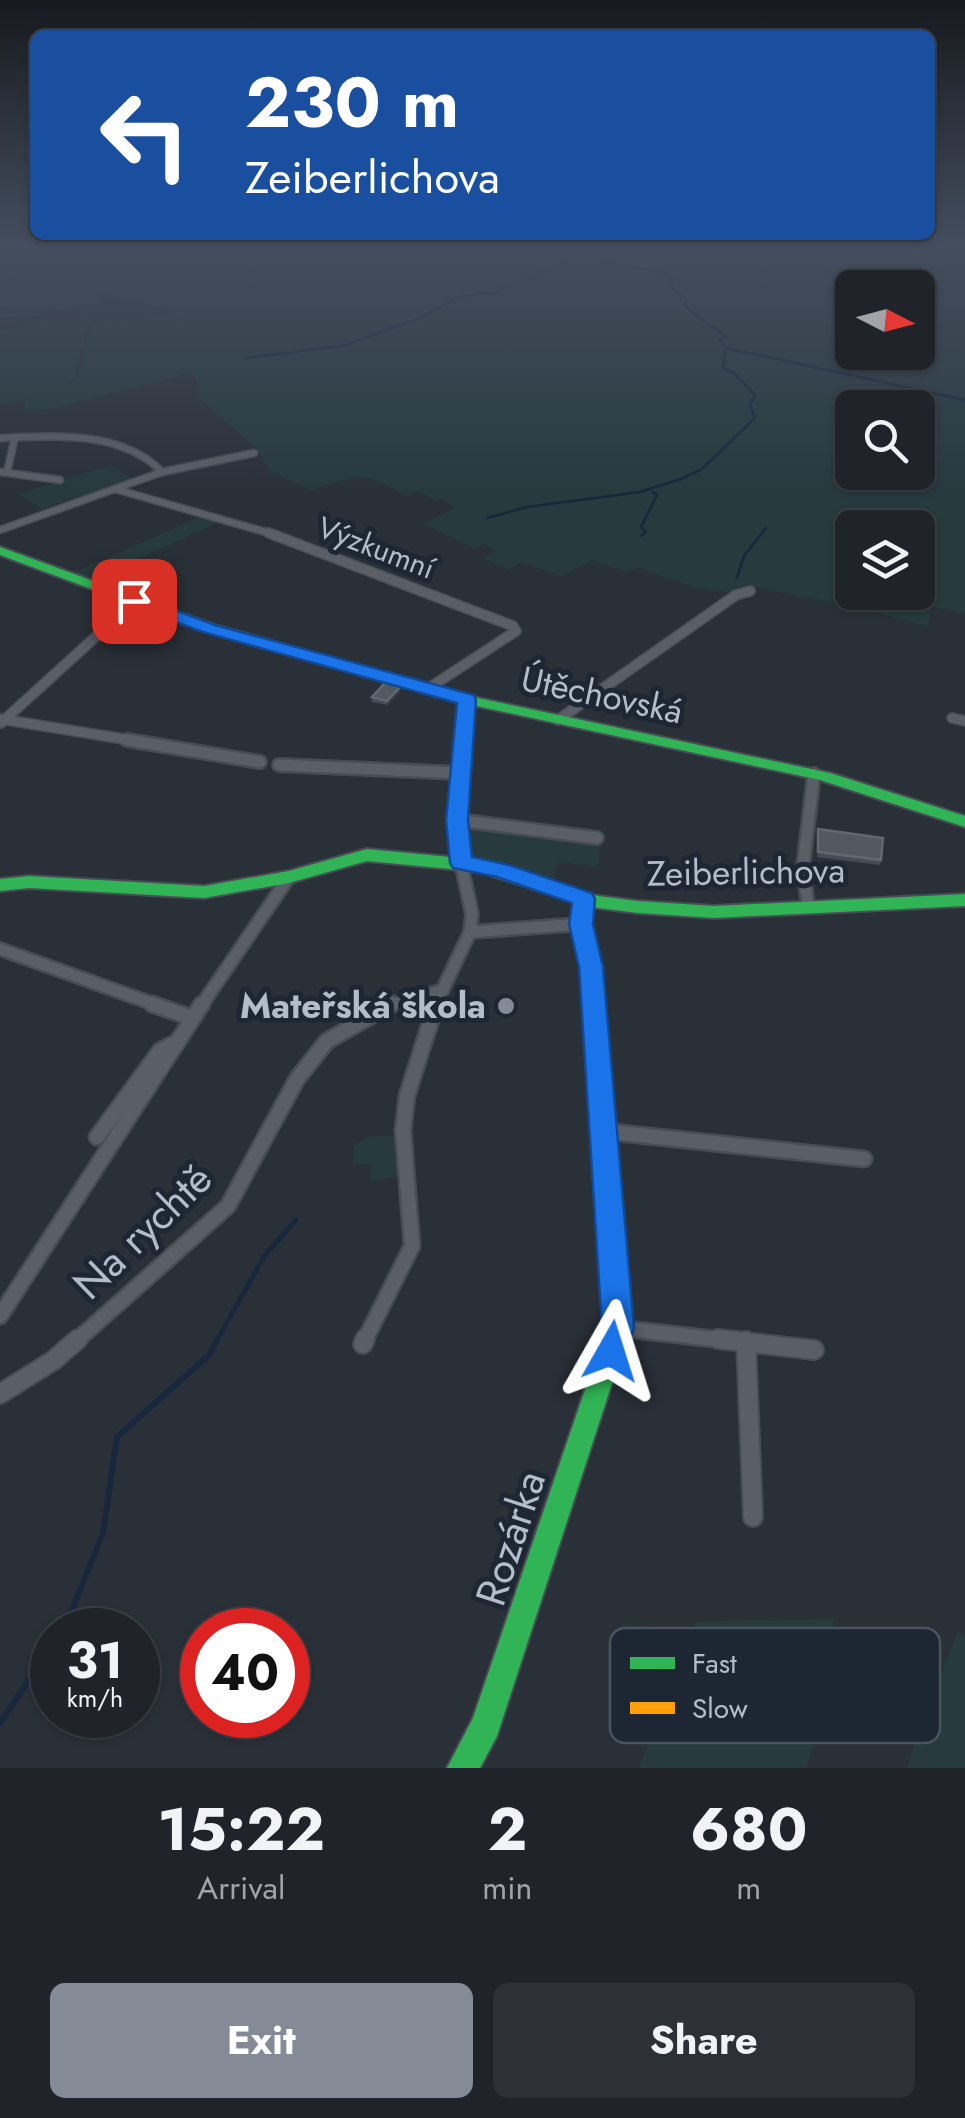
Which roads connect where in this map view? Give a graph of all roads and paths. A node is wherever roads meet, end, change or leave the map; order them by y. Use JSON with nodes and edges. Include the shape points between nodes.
{"nodes":[{"id":1,"x":15,"y":437,"type":"junction"},
{"id":2,"x":0,"y":438,"type":"edge"},
{"id":3,"x":254,"y":453,"type":"dead end"},
{"id":4,"x":3,"y":472,"type":"edge"},
{"id":5,"x":162,"y":472,"type":"junction"},
{"id":6,"x":60,"y":480,"type":"dead end"},
{"id":7,"x":115,"y":489,"type":"junction"},
{"id":8,"x":0,"y":530,"type":"edge"},
{"id":9,"x":0,"y":551,"type":"edge"},
{"id":10,"x":750,"y":591,"type":"dead end"},
{"id":11,"x":134,"y":601,"type":"junction"},
{"id":12,"x":428,"y":688,"type":"junction"},
{"id":13,"x":467,"y":700,"type":"junction"},
{"id":14,"x":952,"y":718,"type":"dead end"},
{"id":15,"x":558,"y":720,"type":"junction"},
{"id":16,"x":1,"y":721,"type":"edge"},
{"id":17,"x":965,"y":721,"type":"edge"},
{"id":18,"x":260,"y":762,"type":"dead end"},
{"id":19,"x":279,"y":765,"type":"dead end"},
{"id":20,"x":460,"y":773,"type":"junction"},
{"id":21,"x":814,"y":774,"type":"junction"},
{"id":22,"x":457,"y":820,"type":"junction"},
{"id":23,"x":965,"y":822,"type":"edge"},
{"id":24,"x":596,"y":838,"type":"dead end"},
{"id":25,"x":461,"y":863,"type":"junction"},
{"id":26,"x":290,"y":878,"type":"junction"},
{"id":27,"x":0,"y":885,"type":"edge"},
{"id":28,"x":584,"y":899,"type":"junction"},
{"id":29,"x":965,"y":900,"type":"edge"},
{"id":30,"x":808,"y":906,"type":"junction"},
{"id":31,"x":581,"y":924,"type":"junction"},
{"id":32,"x":470,"y":932,"type":"junction"},
{"id":33,"x":0,"y":949,"type":"edge"},
{"id":34,"x":440,"y":991,"type":"junction"},
{"id":35,"x":192,"y":1018,"type":"junction"},
{"id":36,"x":178,"y":1042,"type":"junction"},
{"id":37,"x":601,"y":1131,"type":"junction"},
{"id":38,"x":96,"y":1137,"type":"dead end"},
{"id":39,"x":864,"y":1158,"type":"dead end"},
{"id":40,"x":0,"y":1316,"type":"edge"},
{"id":41,"x":618,"y":1328,"type":"junction"},
{"id":42,"x":746,"y":1342,"type":"junction"},
{"id":43,"x":363,"y":1344,"type":"dead end"},
{"id":44,"x":814,"y":1350,"type":"dead end"},
{"id":45,"x":0,"y":1394,"type":"edge"},
{"id":46,"x":753,"y":1517,"type":"dead end"},
{"id":47,"x":463,"y":1768,"type":"edge"}],
"edges":[{"from":1,"to":2,"type":"street"},
{"from":1,"to":4,"type":"street"},
{"from":1,"to":5,"type":"street","via":[[105,443],[138,454]]},
{"from":3,"to":5,"type":"street"},
{"from":4,"to":6,"type":"street"},
{"from":5,"to":7,"type":"street"},
{"from":7,"to":8,"type":"street"},
{"from":7,"to":12,"type":"street","name":"Výzkumní","via":[[344,558],[516,631]]},
{"from":9,"to":11,"type":"street","name":"Útěchovská"},
{"from":10,"to":15,"type":"street"},
{"from":11,"to":12,"type":"street","name":"Útěchovská"},
{"from":11,"to":16,"type":"street"},
{"from":12,"to":13,"type":"street","name":"Útěchovská"},
{"from":13,"to":15,"type":"street","name":"Útěchovská"},
{"from":13,"to":20,"type":"street"},
{"from":14,"to":17,"type":"street"},
{"from":15,"to":21,"type":"street","name":"Útěchovská"},
{"from":16,"to":18,"type":"street"},
{"from":19,"to":20,"type":"street"},
{"from":20,"to":22,"type":"street"},
{"from":21,"to":23,"type":"street","name":"Útěchovská"},
{"from":21,"to":30,"type":"street","via":[[804,867]]},
{"from":22,"to":24,"type":"street"},
{"from":22,"to":25,"type":"street"},
{"from":25,"to":26,"type":"street","name":"Zeiberlichova","via":[[367,855]]},
{"from":25,"to":28,"type":"street","name":"Zeiberlichova"},
{"from":25,"to":32,"type":"street"},
{"from":26,"to":27,"type":"street","name":"Zeiberlichova","via":[[204,892]]},
{"from":26,"to":35,"type":"street"},
{"from":28,"to":30,"type":"street","name":"Zeiberlichova","via":[[714,912]]},
{"from":28,"to":31,"type":"street","name":"Rozárka"},
{"from":29,"to":30,"type":"street","name":"Zeiberlichova"},
{"from":31,"to":32,"type":"street"},
{"from":31,"to":37,"type":"street","name":"Rozárka","via":[[591,967]]},
{"from":32,"to":34,"type":"street"},
{"from":33,"to":35,"type":"street"},
{"from":34,"to":43,"type":"street","via":[[406,1096],[412,1246]]},
{"from":34,"to":45,"type":"street","name":"Na rychtě","via":[[393,1003],[327,1041],[298,1078],[228,1206],[54,1360]]},
{"from":35,"to":36,"type":"street"},
{"from":36,"to":38,"type":"street","via":[[160,1052]]},
{"from":36,"to":40,"type":"street"},
{"from":37,"to":39,"type":"street"},
{"from":37,"to":41,"type":"street","name":"Rozárka"},
{"from":41,"to":42,"type":"street"},
{"from":41,"to":47,"type":"street","name":"Rozárka","via":[[486,1725]]},
{"from":42,"to":44,"type":"street"},
{"from":42,"to":46,"type":"street"}]}
